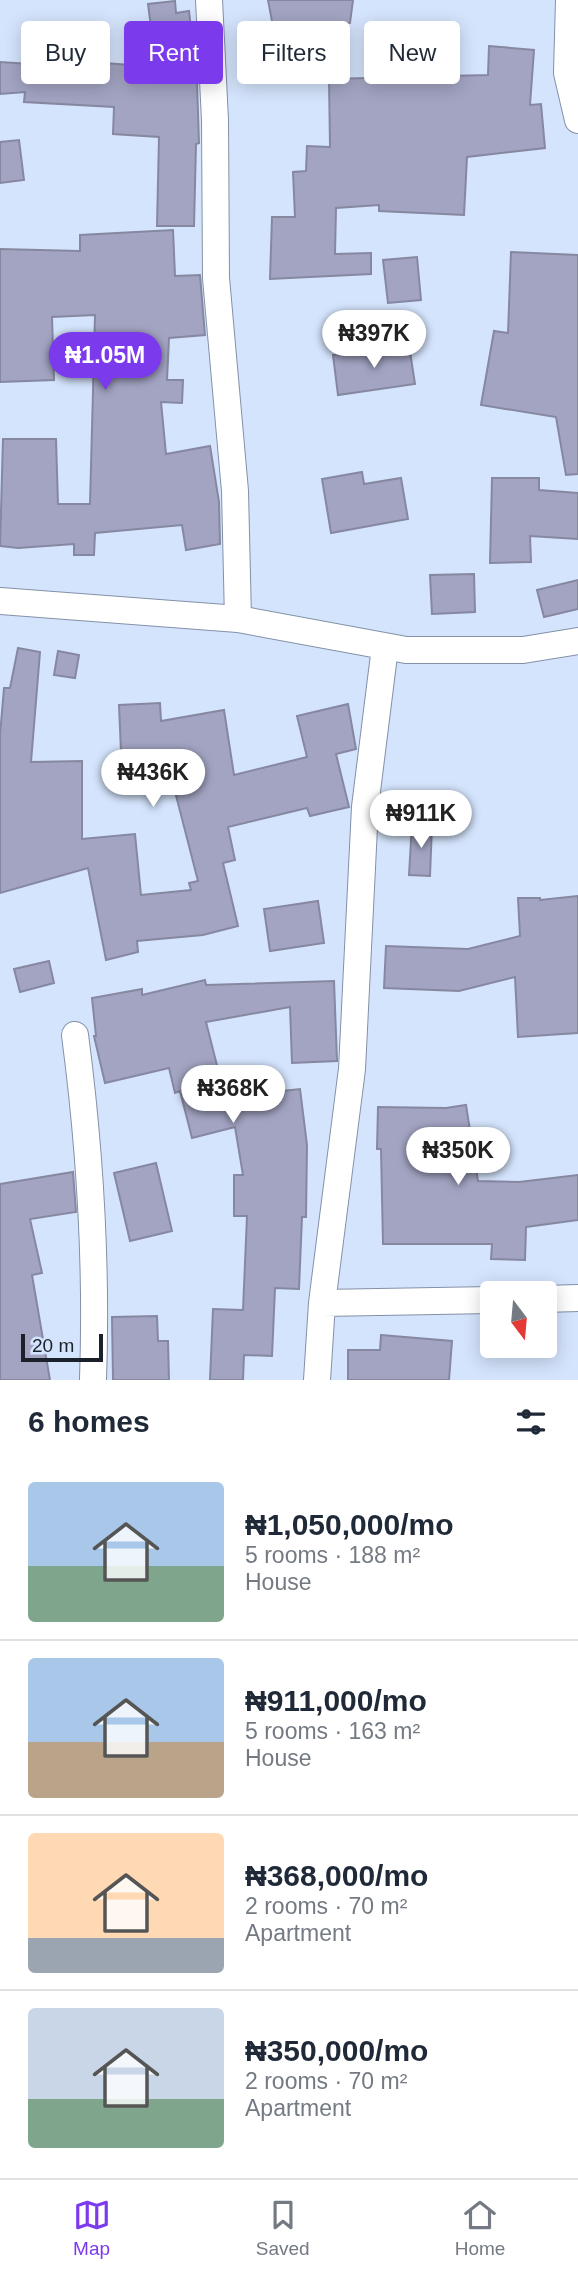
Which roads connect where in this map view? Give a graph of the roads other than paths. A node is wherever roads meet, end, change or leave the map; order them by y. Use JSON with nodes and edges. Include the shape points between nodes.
{"nodes":[{"id":1,"x":209,"y":0,"type":"edge"},
{"id":2,"x":569,"y":0,"type":"edge"},
{"id":3,"x":578,"y":120,"type":"edge"},
{"id":4,"x":0,"y":601,"type":"edge"},
{"id":5,"x":238,"y":619,"type":"junction"},
{"id":6,"x":578,"y":641,"type":"edge"},
{"id":7,"x":385,"y":647,"type":"junction"},
{"id":8,"x":75,"y":1035,"type":"dead end"},
{"id":9,"x":578,"y":1298,"type":"edge"},
{"id":10,"x":557,"y":1299,"type":"edge"},
{"id":11,"x":480,"y":1300,"type":"edge"},
{"id":12,"x":321,"y":1304,"type":"junction"},
{"id":13,"x":93,"y":1380,"type":"edge"},
{"id":14,"x":317,"y":1380,"type":"edge"}],
"edges":[{"from":1,"to":5,"type":"street","via":[[216,278],[236,491]]},
{"from":2,"to":3,"type":"street","via":[[567,73]]},
{"from":4,"to":5,"type":"street"},
{"from":5,"to":7,"type":"street"},
{"from":6,"to":7,"type":"street","via":[[523,650]]},
{"from":7,"to":12,"type":"street","via":[[365,807],[352,1069]]},
{"from":8,"to":13,"type":"street","via":[[90,1211]]},
{"from":9,"to":10,"type":"street"},
{"from":11,"to":12,"type":"street"},
{"from":12,"to":14,"type":"street"}]}
